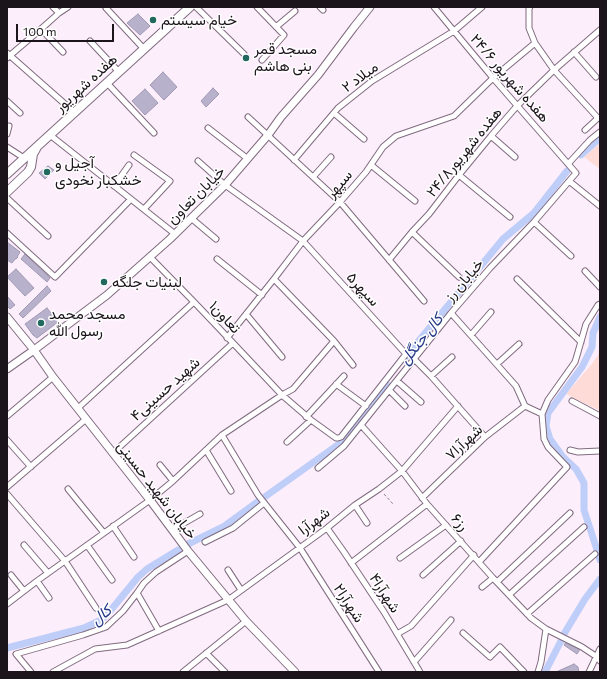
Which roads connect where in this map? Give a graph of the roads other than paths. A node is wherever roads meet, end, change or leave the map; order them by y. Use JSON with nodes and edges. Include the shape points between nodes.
{"nodes":[{"id":1,"x":53,"y":7,"type":"edge"},
{"id":2,"x":68,"y":7,"type":"edge"},
{"id":3,"x":257,"y":7,"type":"edge"},
{"id":4,"x":370,"y":7,"type":"edge"},
{"id":5,"x":434,"y":7,"type":"edge"},
{"id":6,"x":482,"y":7,"type":"edge"},
{"id":7,"x":530,"y":7,"type":"edge"},
{"id":8,"x":106,"y":8,"type":"dead end"},
{"id":9,"x":190,"y":8,"type":"edge"},
{"id":10,"x":295,"y":11,"type":"dead end"},
{"id":11,"x":59,"y":13,"type":"junction"},
{"id":12,"x":276,"y":27,"type":"junction"},
{"id":13,"x":41,"y":29,"type":"junction"},
{"id":14,"x":600,"y":30,"type":"edge"},
{"id":15,"x":454,"y":31,"type":"junction"},
{"id":16,"x":90,"y":41,"type":"dead end"},
{"id":17,"x":535,"y":43,"type":"junction"},
{"id":18,"x":144,"y":49,"type":"junction"},
{"id":19,"x":63,"y":52,"type":"dead end"},
{"id":20,"x":574,"y":52,"type":"junction"},
{"id":21,"x":244,"y":54,"type":"dead end"},
{"id":22,"x":8,"y":56,"type":"edge"},
{"id":23,"x":262,"y":60,"type":"dead end"},
{"id":24,"x":554,"y":70,"type":"junction"},
{"id":25,"x":119,"y":72,"type":"junction"},
{"id":26,"x":596,"y":77,"type":"dead end"},
{"id":27,"x":493,"y":78,"type":"junction"},
{"id":28,"x":107,"y":83,"type":"junction"},
{"id":29,"x":7,"y":101,"type":"edge"},
{"id":30,"x":517,"y":106,"type":"junction"},
{"id":31,"x":74,"y":112,"type":"junction"},
{"id":32,"x":20,"y":113,"type":"dead end"},
{"id":33,"x":334,"y":113,"type":"junction"},
{"id":34,"x":248,"y":117,"type":"dead end"},
{"id":35,"x":9,"y":126,"type":"dead end"},
{"id":36,"x":208,"y":128,"type":"dead end"},
{"id":37,"x":585,"y":130,"type":"dead end"},
{"id":38,"x":600,"y":132,"type":"edge"},
{"id":39,"x":7,"y":134,"type":"edge"},
{"id":40,"x":154,"y":134,"type":"dead end"},
{"id":41,"x":50,"y":135,"type":"junction"},
{"id":42,"x":268,"y":135,"type":"junction"},
{"id":43,"x":491,"y":136,"type":"junction"},
{"id":44,"x":364,"y":139,"type":"dead end"},
{"id":45,"x":7,"y":147,"type":"edge"},
{"id":46,"x":37,"y":147,"type":"junction"},
{"id":47,"x":134,"y":155,"type":"dead end"},
{"id":48,"x":331,"y":157,"type":"dead end"},
{"id":49,"x":515,"y":157,"type":"dead end"},
{"id":50,"x":24,"y":158,"type":"junction"},
{"id":51,"x":248,"y":159,"type":"junction"},
{"id":52,"x":294,"y":160,"type":"junction"},
{"id":53,"x":198,"y":162,"type":"dead end"},
{"id":54,"x":568,"y":164,"type":"junction"},
{"id":55,"x":129,"y":165,"type":"dead end"},
{"id":56,"x":371,"y":165,"type":"junction"},
{"id":57,"x":7,"y":174,"type":"edge"},
{"id":58,"x":459,"y":175,"type":"junction"},
{"id":59,"x":314,"y":176,"type":"junction"},
{"id":60,"x":569,"y":181,"type":"junction"},
{"id":61,"x":225,"y":185,"type":"junction"},
{"id":62,"x":114,"y":186,"type":"junction"},
{"id":63,"x":7,"y":192,"type":"edge"},
{"id":64,"x":7,"y":198,"type":"edge"},
{"id":65,"x":131,"y":199,"type":"junction"},
{"id":66,"x":340,"y":202,"type":"junction"},
{"id":67,"x":415,"y":202,"type":"dead end"},
{"id":68,"x":600,"y":206,"type":"edge"},
{"id":69,"x":144,"y":209,"type":"junction"},
{"id":70,"x":510,"y":217,"type":"dead end"},
{"id":71,"x":191,"y":218,"type":"junction"},
{"id":72,"x":534,"y":222,"type":"junction"},
{"id":73,"x":412,"y":232,"type":"junction"},
{"id":74,"x":7,"y":233,"type":"edge"},
{"id":75,"x":175,"y":234,"type":"junction"},
{"id":76,"x":48,"y":236,"type":"dead end"},
{"id":77,"x":216,"y":239,"type":"dead end"},
{"id":78,"x":303,"y":241,"type":"junction"},
{"id":79,"x":571,"y":256,"type":"dead end"},
{"id":80,"x":150,"y":257,"type":"junction"},
{"id":81,"x":218,"y":259,"type":"dead end"},
{"id":82,"x":389,"y":260,"type":"junction"},
{"id":83,"x":585,"y":271,"type":"dead end"},
{"id":84,"x":459,"y":277,"type":"dead end"},
{"id":85,"x":274,"y":279,"type":"junction"},
{"id":86,"x":517,"y":279,"type":"dead end"},
{"id":87,"x":600,"y":287,"type":"edge"},
{"id":88,"x":262,"y":295,"type":"junction"},
{"id":89,"x":424,"y":301,"type":"dead end"},
{"id":90,"x":194,"y":302,"type":"junction"},
{"id":91,"x":600,"y":304,"type":"edge"},
{"id":92,"x":491,"y":312,"type":"dead end"},
{"id":93,"x":451,"y":313,"type":"junction"},
{"id":94,"x":246,"y":314,"type":"junction"},
{"id":95,"x":7,"y":317,"type":"edge"},
{"id":96,"x":471,"y":335,"type":"junction"},
{"id":97,"x":227,"y":338,"type":"junction"},
{"id":98,"x":334,"y":341,"type":"junction"},
{"id":99,"x":580,"y":342,"type":"junction"},
{"id":100,"x":232,"y":344,"type":"junction"},
{"id":101,"x":519,"y":344,"type":"dead end"},
{"id":102,"x":34,"y":350,"type":"junction"},
{"id":103,"x":282,"y":357,"type":"dead end"},
{"id":104,"x":452,"y":357,"type":"dead end"},
{"id":105,"x":414,"y":359,"type":"junction"},
{"id":106,"x":497,"y":364,"type":"junction"},
{"id":107,"x":354,"y":365,"type":"dead end"},
{"id":108,"x":7,"y":369,"type":"edge"},
{"id":109,"x":344,"y":376,"type":"dead end"},
{"id":110,"x":431,"y":376,"type":"junction"},
{"id":111,"x":53,"y":377,"type":"junction"},
{"id":112,"x":397,"y":381,"type":"junction"},
{"id":113,"x":336,"y":384,"type":"junction"},
{"id":114,"x":389,"y":390,"type":"junction"},
{"id":115,"x":282,"y":395,"type":"junction"},
{"id":116,"x":572,"y":401,"type":"dead end"},
{"id":117,"x":421,"y":402,"type":"dead end"},
{"id":118,"x":366,"y":406,"type":"junction"},
{"id":119,"x":405,"y":406,"type":"dead end"},
{"id":120,"x":458,"y":406,"type":"junction"},
{"id":121,"x":525,"y":406,"type":"junction"},
{"id":122,"x":78,"y":408,"type":"junction"},
{"id":123,"x":542,"y":414,"type":"junction"},
{"id":124,"x":7,"y":416,"type":"edge"},
{"id":125,"x":306,"y":416,"type":"junction"},
{"id":126,"x":600,"y":416,"type":"edge"},
{"id":127,"x":86,"y":419,"type":"junction"},
{"id":128,"x":311,"y":420,"type":"junction"},
{"id":129,"x":361,"y":425,"type":"junction"},
{"id":130,"x":222,"y":435,"type":"junction"},
{"id":131,"x":485,"y":437,"type":"junction"},
{"id":132,"x":7,"y":440,"type":"edge"},
{"id":133,"x":287,"y":442,"type":"dead end"},
{"id":134,"x":206,"y":450,"type":"junction"},
{"id":135,"x":570,"y":450,"type":"dead end"},
{"id":136,"x":600,"y":451,"type":"edge"},
{"id":137,"x":113,"y":453,"type":"junction"},
{"id":138,"x":160,"y":465,"type":"dead end"},
{"id":139,"x":32,"y":467,"type":"junction"},
{"id":140,"x":318,"y":468,"type":"dead end"},
{"id":141,"x":402,"y":471,"type":"junction"},
{"id":142,"x":173,"y":482,"type":"junction"},
{"id":143,"x":7,"y":487,"type":"edge"},
{"id":144,"x":68,"y":489,"type":"dead end"},
{"id":145,"x":231,"y":491,"type":"dead end"},
{"id":146,"x":7,"y":494,"type":"edge"},
{"id":147,"x":422,"y":498,"type":"junction"},
{"id":148,"x":150,"y":500,"type":"junction"},
{"id":149,"x":264,"y":503,"type":"junction"},
{"id":150,"x":427,"y":504,"type":"junction"},
{"id":151,"x":355,"y":505,"type":"junction"},
{"id":152,"x":570,"y":513,"type":"dead end"},
{"id":153,"x":200,"y":514,"type":"dead end"},
{"id":154,"x":367,"y":523,"type":"dead end"},
{"id":155,"x":446,"y":525,"type":"junction"},
{"id":156,"x":113,"y":526,"type":"junction"},
{"id":157,"x":584,"y":527,"type":"dead end"},
{"id":158,"x":327,"y":528,"type":"junction"},
{"id":159,"x":172,"y":530,"type":"junction"},
{"id":160,"x":104,"y":533,"type":"junction"},
{"id":161,"x":461,"y":541,"type":"junction"},
{"id":162,"x":205,"y":542,"type":"dead end"},
{"id":163,"x":24,"y":545,"type":"dead end"},
{"id":164,"x":87,"y":545,"type":"junction"},
{"id":165,"x":300,"y":548,"type":"junction"},
{"id":166,"x":188,"y":551,"type":"junction"},
{"id":167,"x":595,"y":554,"type":"dead end"},
{"id":168,"x":474,"y":555,"type":"junction"},
{"id":169,"x":134,"y":557,"type":"dead end"},
{"id":170,"x":400,"y":558,"type":"dead end"},
{"id":171,"x":65,"y":561,"type":"junction"},
{"id":172,"x":479,"y":562,"type":"junction"},
{"id":173,"x":351,"y":563,"type":"junction"},
{"id":174,"x":228,"y":570,"type":"dead end"},
{"id":175,"x":48,"y":573,"type":"junction"},
{"id":176,"x":11,"y":575,"type":"dead end"},
{"id":177,"x":423,"y":575,"type":"dead end"},
{"id":178,"x":493,"y":578,"type":"junction"},
{"id":179,"x":112,"y":580,"type":"dead end"},
{"id":180,"x":37,"y":581,"type":"junction"},
{"id":181,"x":497,"y":582,"type":"junction"},
{"id":182,"x":482,"y":587,"type":"dead end"},
{"id":183,"x":241,"y":590,"type":"junction"},
{"id":184,"x":24,"y":591,"type":"junction"},
{"id":185,"x":137,"y":593,"type":"junction"},
{"id":186,"x":509,"y":595,"type":"junction"},
{"id":187,"x":49,"y":598,"type":"dead end"},
{"id":188,"x":228,"y":600,"type":"junction"},
{"id":189,"x":7,"y":604,"type":"edge"},
{"id":190,"x":96,"y":608,"type":"dead end"},
{"id":191,"x":527,"y":614,"type":"junction"},
{"id":192,"x":451,"y":620,"type":"dead end"},
{"id":193,"x":246,"y":621,"type":"junction"},
{"id":194,"x":546,"y":629,"type":"junction"},
{"id":195,"x":159,"y":630,"type":"junction"},
{"id":196,"x":463,"y":633,"type":"dead end"},
{"id":197,"x":396,"y":634,"type":"junction"},
{"id":198,"x":600,"y":649,"type":"edge"},
{"id":199,"x":206,"y":653,"type":"junction"},
{"id":200,"x":598,"y":659,"type":"edge"},
{"id":201,"x":414,"y":662,"type":"junction"},
{"id":202,"x":31,"y":672,"type":"edge"},
{"id":203,"x":53,"y":672,"type":"edge"},
{"id":204,"x":183,"y":672,"type":"edge"},
{"id":205,"x":225,"y":672,"type":"edge"},
{"id":206,"x":295,"y":672,"type":"edge"},
{"id":207,"x":379,"y":672,"type":"edge"},
{"id":208,"x":420,"y":672,"type":"edge"},
{"id":209,"x":524,"y":672,"type":"edge"},
{"id":210,"x":538,"y":672,"type":"edge"},
{"id":211,"x":589,"y":672,"type":"edge"}],
"edges":[{"from":1,"to":11,"type":"street"},
{"from":2,"to":11,"type":"street"},
{"from":3,"to":12,"type":"street"},
{"from":4,"to":42,"type":"street","name":"خیابان تعاون"},
{"from":5,"to":15,"type":"street","name":"هفده شهریور ۲۴/۶"},
{"from":6,"to":15,"type":"street","name":"میلاد ۲"},
{"from":7,"to":17,"type":"street","via":[[529,28]]},
{"from":8,"to":18,"type":"street"},
{"from":9,"to":18,"type":"main road","name":"هفده شهریور"},
{"from":9,"to":21,"type":"street"},
{"from":10,"to":12,"type":"street"},
{"from":11,"to":13,"type":"street"},
{"from":12,"to":23,"type":"street","via":[[284,35]]},
{"from":13,"to":19,"type":"street"},
{"from":13,"to":22,"type":"street"},
{"from":14,"to":20,"type":"street","name":"هفده شهریور۲۴/۸"},
{"from":15,"to":27,"type":"street","name":"هفده شهریور ۲۴/۶"},
{"from":15,"to":33,"type":"street","name":"میلاد ۲","via":[[372,81]]},
{"from":16,"to":25,"type":"street"},
{"from":17,"to":24,"type":"street"},
{"from":17,"to":27,"type":"street","name":"سپهر"},
{"from":18,"to":25,"type":"main road","name":"هفده شهریور"},
{"from":20,"to":24,"type":"street","name":"هفده شهریور۲۴/۸"},
{"from":20,"to":26,"type":"street"},
{"from":22,"to":31,"type":"street"},
{"from":24,"to":30,"type":"street","name":"هفده شهریور۲۴/۸"},
{"from":24,"to":37,"type":"street","via":[[598,118]]},
{"from":25,"to":28,"type":"main road","name":"هفده شهریور"},
{"from":27,"to":30,"type":"street","name":"هفده شهریور ۲۴/۶"},
{"from":27,"to":56,"type":"street","name":"سپهر","via":[[454,116],[396,136],[383,147]]},
{"from":28,"to":31,"type":"main road","name":"هفده شهریور"},
{"from":28,"to":40,"type":"street"},
{"from":29,"to":32,"type":"street"},
{"from":30,"to":43,"type":"street","name":"هفده شهریور۲۴/۸"},
{"from":30,"to":54,"type":"street","name":"هفده شهریور ۲۴/۶"},
{"from":31,"to":41,"type":"main road","name":"هفده شهریور"},
{"from":33,"to":44,"type":"street"},
{"from":33,"to":52,"type":"street","name":"میلاد ۲"},
{"from":34,"to":42,"type":"street"},
{"from":35,"to":39,"type":"street"},
{"from":36,"to":51,"type":"street"},
{"from":38,"to":54,"type":"street"},
{"from":41,"to":46,"type":"main road","name":"هفده شهریور"},
{"from":41,"to":62,"type":"street"},
{"from":42,"to":51,"type":"street","name":"خیابان تعاون"},
{"from":42,"to":52,"type":"street"},
{"from":43,"to":49,"type":"street"},
{"from":43,"to":58,"type":"street","name":"هفده شهریور۲۴/۸"},
{"from":45,"to":50,"type":"street"},
{"from":46,"to":50,"type":"main road","name":"هفده شهریور"},
{"from":46,"to":63,"type":"main road","via":[[28,172]]},
{"from":47,"to":69,"type":"street","via":[[170,181]]},
{"from":48,"to":59,"type":"street"},
{"from":50,"to":57,"type":"main road","name":"هفده شهریور"},
{"from":51,"to":61,"type":"street","name":"خیابان تعاون"},
{"from":52,"to":59,"type":"street"},
{"from":53,"to":61,"type":"street","name":"سپهر۵"},
{"from":54,"to":60,"type":"street","via":[[576,173]]},
{"from":55,"to":62,"type":"street"},
{"from":56,"to":66,"type":"street","name":"سپهر"},
{"from":56,"to":67,"type":"street"},
{"from":58,"to":70,"type":"street"},
{"from":58,"to":73,"type":"street","name":"هفده شهریور۲۴/۸"},
{"from":59,"to":66,"type":"street"},
{"from":60,"to":68,"type":"street"},
{"from":60,"to":72,"type":"street","name":"خیابان رز"},
{"from":61,"to":71,"type":"street","name":"خیابان تعاون"},
{"from":61,"to":78,"type":"street","name":"سپهر۵"},
{"from":62,"to":65,"type":"street"},
{"from":64,"to":76,"type":"street"},
{"from":65,"to":69,"type":"street"},
{"from":65,"to":74,"type":"street","via":[[55,277]]},
{"from":66,"to":78,"type":"street","name":"سپهر"},
{"from":66,"to":82,"type":"street"},
{"from":69,"to":75,"type":"street"},
{"from":71,"to":75,"type":"street","name":"خیابان تعاون"},
{"from":71,"to":77,"type":"street"},
{"from":72,"to":79,"type":"street"},
{"from":72,"to":93,"type":"street","name":"خیابان رز"},
{"from":73,"to":82,"type":"street","name":"هفده شهریور۲۴/۸"},
{"from":73,"to":84,"type":"street"},
{"from":75,"to":80,"type":"street","name":"خیابان تعاون"},
{"from":78,"to":85,"type":"street","name":"سپهر"},
{"from":78,"to":118,"type":"street","name":"سپهر۵","via":[[406,354]]},
{"from":80,"to":90,"type":"street","name":"تعاون۱"},
{"from":80,"to":102,"type":"street","name":"خیابان تعاون","via":[[107,295]]},
{"from":81,"to":88,"type":"street"},
{"from":82,"to":89,"type":"street"},
{"from":83,"to":87,"type":"street"},
{"from":85,"to":88,"type":"street","name":"سپهر"},
{"from":85,"to":98,"type":"street"},
{"from":86,"to":99,"type":"street"},
{"from":88,"to":94,"type":"street","name":"سپهر"},
{"from":90,"to":97,"type":"street","name":"تعاون۱"},
{"from":90,"to":122,"type":"street"},
{"from":91,"to":99,"type":"street","via":[[586,324]]},
{"from":92,"to":96,"type":"street"},
{"from":93,"to":96,"type":"street"},
{"from":93,"to":105,"type":"street","name":"خیابان رز"},
{"from":94,"to":97,"type":"street","name":"سپهر"},
{"from":94,"to":103,"type":"street"},
{"from":95,"to":102,"type":"street","name":"خیابان شهید حسینی"},
{"from":96,"to":106,"type":"street"},
{"from":97,"to":100,"type":"street","name":"تعاون۱"},
{"from":98,"to":107,"type":"street"},
{"from":98,"to":115,"type":"street","via":[[292,389]]},
{"from":99,"to":123,"type":"street","via":[[575,362],[548,400]]},
{"from":100,"to":115,"type":"street","name":"تعاون۱"},
{"from":100,"to":137,"type":"street","name":"شهید حسینی۴"},
{"from":101,"to":106,"type":"street"},
{"from":102,"to":108,"type":"street","name":"خیابان تعاون"},
{"from":102,"to":111,"type":"street","name":"خیابان شهید حسینی"},
{"from":104,"to":110,"type":"street"},
{"from":105,"to":110,"type":"street"},
{"from":105,"to":112,"type":"street","name":"خیابان رز"},
{"from":106,"to":121,"type":"street","via":[[516,386]]},
{"from":109,"to":113,"type":"street"},
{"from":110,"to":120,"type":"street"},
{"from":111,"to":122,"type":"street","name":"خیابان شهید حسینی"},
{"from":111,"to":124,"type":"street"},
{"from":112,"to":114,"type":"street","name":"خیابان رز"},
{"from":112,"to":117,"type":"street"},
{"from":113,"to":118,"type":"street"},
{"from":113,"to":125,"type":"street"},
{"from":114,"to":119,"type":"street"},
{"from":114,"to":129,"type":"street","name":"خیابان رز"},
{"from":115,"to":125,"type":"street","name":"تعاون۱"},
{"from":115,"to":130,"type":"street"},
{"from":116,"to":126,"type":"street"},
{"from":118,"to":128,"type":"street","name":"تعاون۱","via":[[338,438]]},
{"from":120,"to":131,"type":"street"},
{"from":120,"to":141,"type":"street","name":"شهرآرا"},
{"from":121,"to":123,"type":"street"},
{"from":121,"to":131,"type":"street","name":"شهرآرا۷"},
{"from":122,"to":127,"type":"street","name":"خیابان شهید حسینی"},
{"from":123,"to":172,"type":"street","via":[[544,439],[567,467]]},
{"from":125,"to":128,"type":"street","name":"تعاون۱"},
{"from":127,"to":137,"type":"street","name":"خیابان شهید حسینی"},
{"from":127,"to":139,"type":"street"},
{"from":128,"to":133,"type":"street"},
{"from":129,"to":140,"type":"street","name":"خیابان رز","via":[[344,446]]},
{"from":129,"to":141,"type":"street","name":"رز۶"},
{"from":130,"to":134,"type":"street"},
{"from":130,"to":149,"type":"street","name":"شهرآرا۲"},
{"from":131,"to":147,"type":"street","name":"شهرآرا۷"},
{"from":132,"to":139,"type":"street"},
{"from":134,"to":142,"type":"street"},
{"from":134,"to":145,"type":"street"},
{"from":135,"to":136,"type":"street"},
{"from":137,"to":148,"type":"street","name":"خیابان شهید حسینی"},
{"from":138,"to":142,"type":"street"},
{"from":139,"to":143,"type":"street"},
{"from":141,"to":147,"type":"street","name":"رز۶"},
{"from":141,"to":151,"type":"street","name":"شهرآرا"},
{"from":142,"to":148,"type":"street"},
{"from":144,"to":160,"type":"street"},
{"from":146,"to":171,"type":"street"},
{"from":147,"to":150,"type":"street","name":"رز۶"},
{"from":148,"to":156,"type":"street"},
{"from":148,"to":159,"type":"street","name":"خیابان شهید حسینی"},
{"from":149,"to":162,"type":"street","via":[[233,528]]},
{"from":149,"to":165,"type":"street","name":"شهرآرا۲"},
{"from":150,"to":155,"type":"street","name":"رز۶"},
{"from":150,"to":173,"type":"street"},
{"from":151,"to":154,"type":"street"},
{"from":151,"to":158,"type":"street","name":"شهرآرا"},
{"from":152,"to":181,"type":"street"},
{"from":153,"to":159,"type":"street"},
{"from":155,"to":161,"type":"street","name":"رز۶"},
{"from":155,"to":170,"type":"street"},
{"from":156,"to":160,"type":"street"},
{"from":156,"to":169,"type":"street"},
{"from":157,"to":186,"type":"street"},
{"from":158,"to":165,"type":"street","name":"شهرآرا"},
{"from":158,"to":173,"type":"street","name":"شهرآرا۴"},
{"from":159,"to":166,"type":"street","name":"خیابان شهید حسینی"},
{"from":160,"to":164,"type":"street"},
{"from":161,"to":168,"type":"street","name":"رز۶"},
{"from":161,"to":177,"type":"street"},
{"from":163,"to":175,"type":"street"},
{"from":164,"to":171,"type":"street"},
{"from":164,"to":179,"type":"street"},
{"from":165,"to":183,"type":"street","name":"شهرآرا"},
{"from":165,"to":207,"type":"street","name":"شهرآرا۲"},
{"from":166,"to":185,"type":"street","via":[[156,572]]},
{"from":166,"to":188,"type":"street","name":"خیابان شهید حسینی"},
{"from":167,"to":191,"type":"street"},
{"from":168,"to":172,"type":"street","name":"رز۶"},
{"from":168,"to":197,"type":"street","via":[[411,626]]},
{"from":171,"to":175,"type":"street"},
{"from":171,"to":190,"type":"street"},
{"from":172,"to":178,"type":"street","name":"رز۶"},
{"from":173,"to":197,"type":"street","name":"شهرآرا۴"},
{"from":174,"to":183,"type":"street"},
{"from":175,"to":180,"type":"street"},
{"from":176,"to":184,"type":"street"},
{"from":178,"to":181,"type":"street","name":"رز۶"},
{"from":178,"to":182,"type":"street"},
{"from":180,"to":184,"type":"street"},
{"from":180,"to":187,"type":"street"},
{"from":181,"to":186,"type":"street","name":"رز۶"},
{"from":183,"to":188,"type":"street","name":"شهرآرا"},
{"from":184,"to":189,"type":"street"},
{"from":185,"to":195,"type":"street"},
{"from":185,"to":202,"type":"street","via":[[106,627],[16,654]]},
{"from":186,"to":191,"type":"street","name":"رز۶"},
{"from":188,"to":193,"type":"street","name":"خیابان شهید حسینی"},
{"from":188,"to":195,"type":"street","name":"شهرآرا"},
{"from":191,"to":194,"type":"street","name":"رز۶"},
{"from":192,"to":201,"type":"street"},
{"from":193,"to":199,"type":"street"},
{"from":193,"to":206,"type":"street","name":"خیابان شهید حسینی"},
{"from":194,"to":200,"type":"street","name":"رز۶","via":[[582,646]]},
{"from":194,"to":210,"type":"street"},
{"from":195,"to":203,"type":"street","name":"شهرآرا","via":[[127,645],[95,649]]},
{"from":196,"to":209,"type":"street","via":[[490,657],[500,647]]},
{"from":197,"to":201,"type":"street","name":"شهرآرا۴"},
{"from":198,"to":200,"type":"street"},
{"from":199,"to":204,"type":"street"},
{"from":199,"to":205,"type":"street"},
{"from":200,"to":211,"type":"street"},
{"from":201,"to":208,"type":"street","name":"شهرآرا۴"}]}
